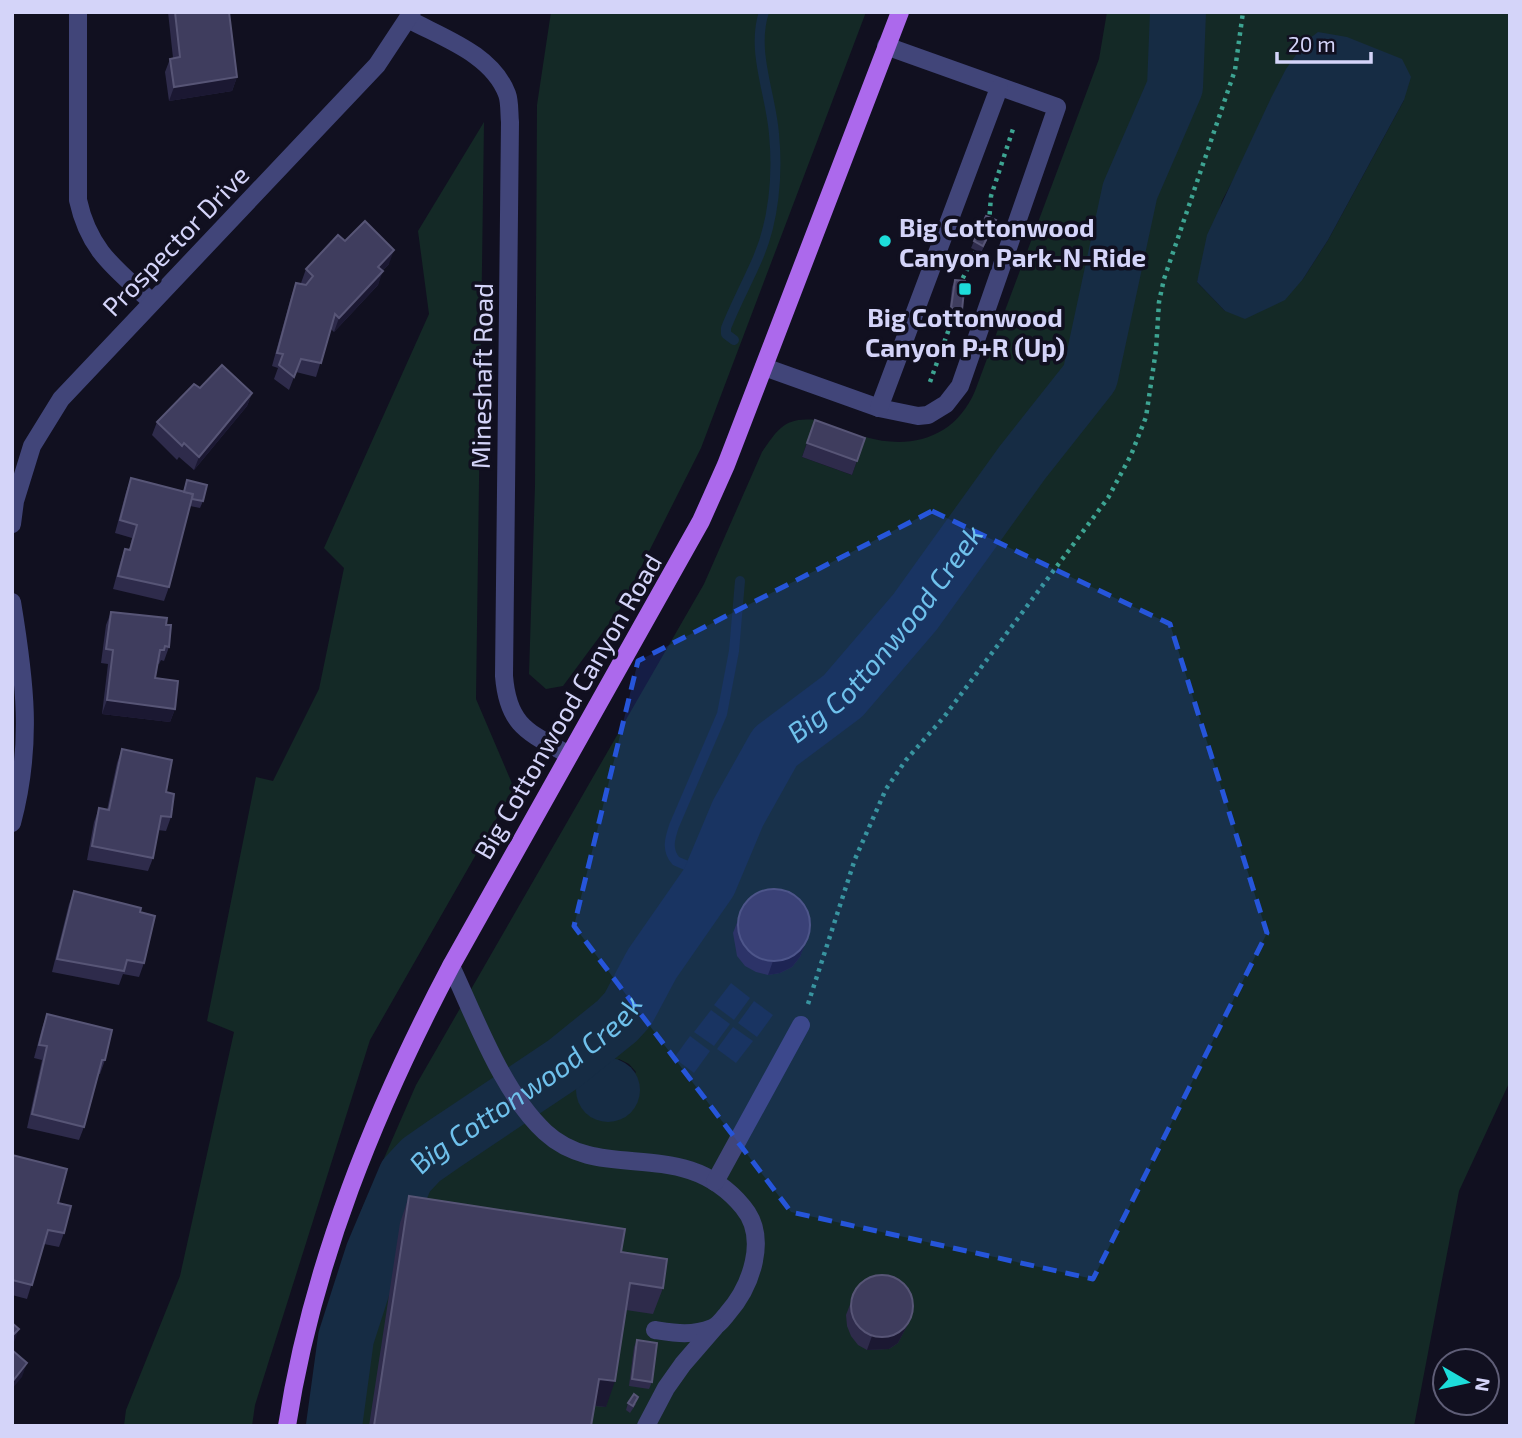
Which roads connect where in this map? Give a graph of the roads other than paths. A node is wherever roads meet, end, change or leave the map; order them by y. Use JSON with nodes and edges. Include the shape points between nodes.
{"nodes":[{"id":1,"x":78,"y":12,"type":"edge"},
{"id":2,"x":900,"y":12,"type":"edge"},
{"id":3,"x":410,"y":15,"type":"edge"},
{"id":4,"x":886,"y":46,"type":"junction"},
{"id":5,"x":999,"y":88,"type":"junction"},
{"id":6,"x":152,"y":302,"type":"junction"},
{"id":7,"x":764,"y":367,"type":"junction"},
{"id":8,"x":880,"y":408,"type":"junction"},
{"id":9,"x":12,"y":524,"type":"edge"},
{"id":10,"x":12,"y":603,"type":"edge"},
{"id":11,"x":569,"y":755,"type":"junction"},
{"id":12,"x":12,"y":823,"type":"edge"},
{"id":13,"x":451,"y":966,"type":"junction"},
{"id":14,"x":801,"y":1025,"type":"road end"},
{"id":15,"x":715,"y":1182,"type":"junction"},
{"id":16,"x":715,"y":1327,"type":"junction"},
{"id":17,"x":655,"y":1330,"type":"dead end"},
{"id":18,"x":287,"y":1426,"type":"edge"},
{"id":19,"x":646,"y":1426,"type":"edge"}],
"edges":[{"from":1,"to":6,"type":"street","via":[[78,200],[83,223],[96,247]]},
{"from":2,"to":4,"type":"main road","name":"Big Cottonwood Canyon Road"},
{"from":3,"to":6,"type":"street","name":"Prospector Drive","via":[[377,65]]},
{"from":3,"to":11,"type":"street","name":"Mineshaft Road","via":[[492,69],[507,95],[506,699],[513,717]]},
{"from":4,"to":5,"type":"street"},
{"from":4,"to":7,"type":"main road","name":"Big Cottonwood Canyon Road"},
{"from":5,"to":8,"type":"street"},
{"from":5,"to":8,"type":"street","via":[[1057,107],[960,386],[946,404],[928,415]]},
{"from":6,"to":9,"type":"street","name":"Prospector Drive","via":[[61,399],[33,446]]},
{"from":7,"to":8,"type":"street"},
{"from":7,"to":11,"type":"main road","name":"Big Cottonwood Canyon Road","via":[[701,521]]},
{"from":10,"to":12,"type":"street","via":[[27,708]]},
{"from":11,"to":13,"type":"main road","name":"Big Cottonwood Canyon Road"},
{"from":13,"to":15,"type":"street","via":[[500,1070],[532,1119],[557,1142],[580,1154],[678,1166]]},
{"from":13,"to":18,"type":"main road","name":"Big Cottonwood Canyon Road","via":[[412,1039],[341,1213],[307,1326]]},
{"from":14,"to":15,"type":"street"},
{"from":15,"to":16,"type":"street","via":[[745,1209],[756,1237],[740,1299]]},
{"from":16,"to":17,"type":"street","via":[[685,1335]]},
{"from":16,"to":19,"type":"street","via":[[677,1372]]}]}
